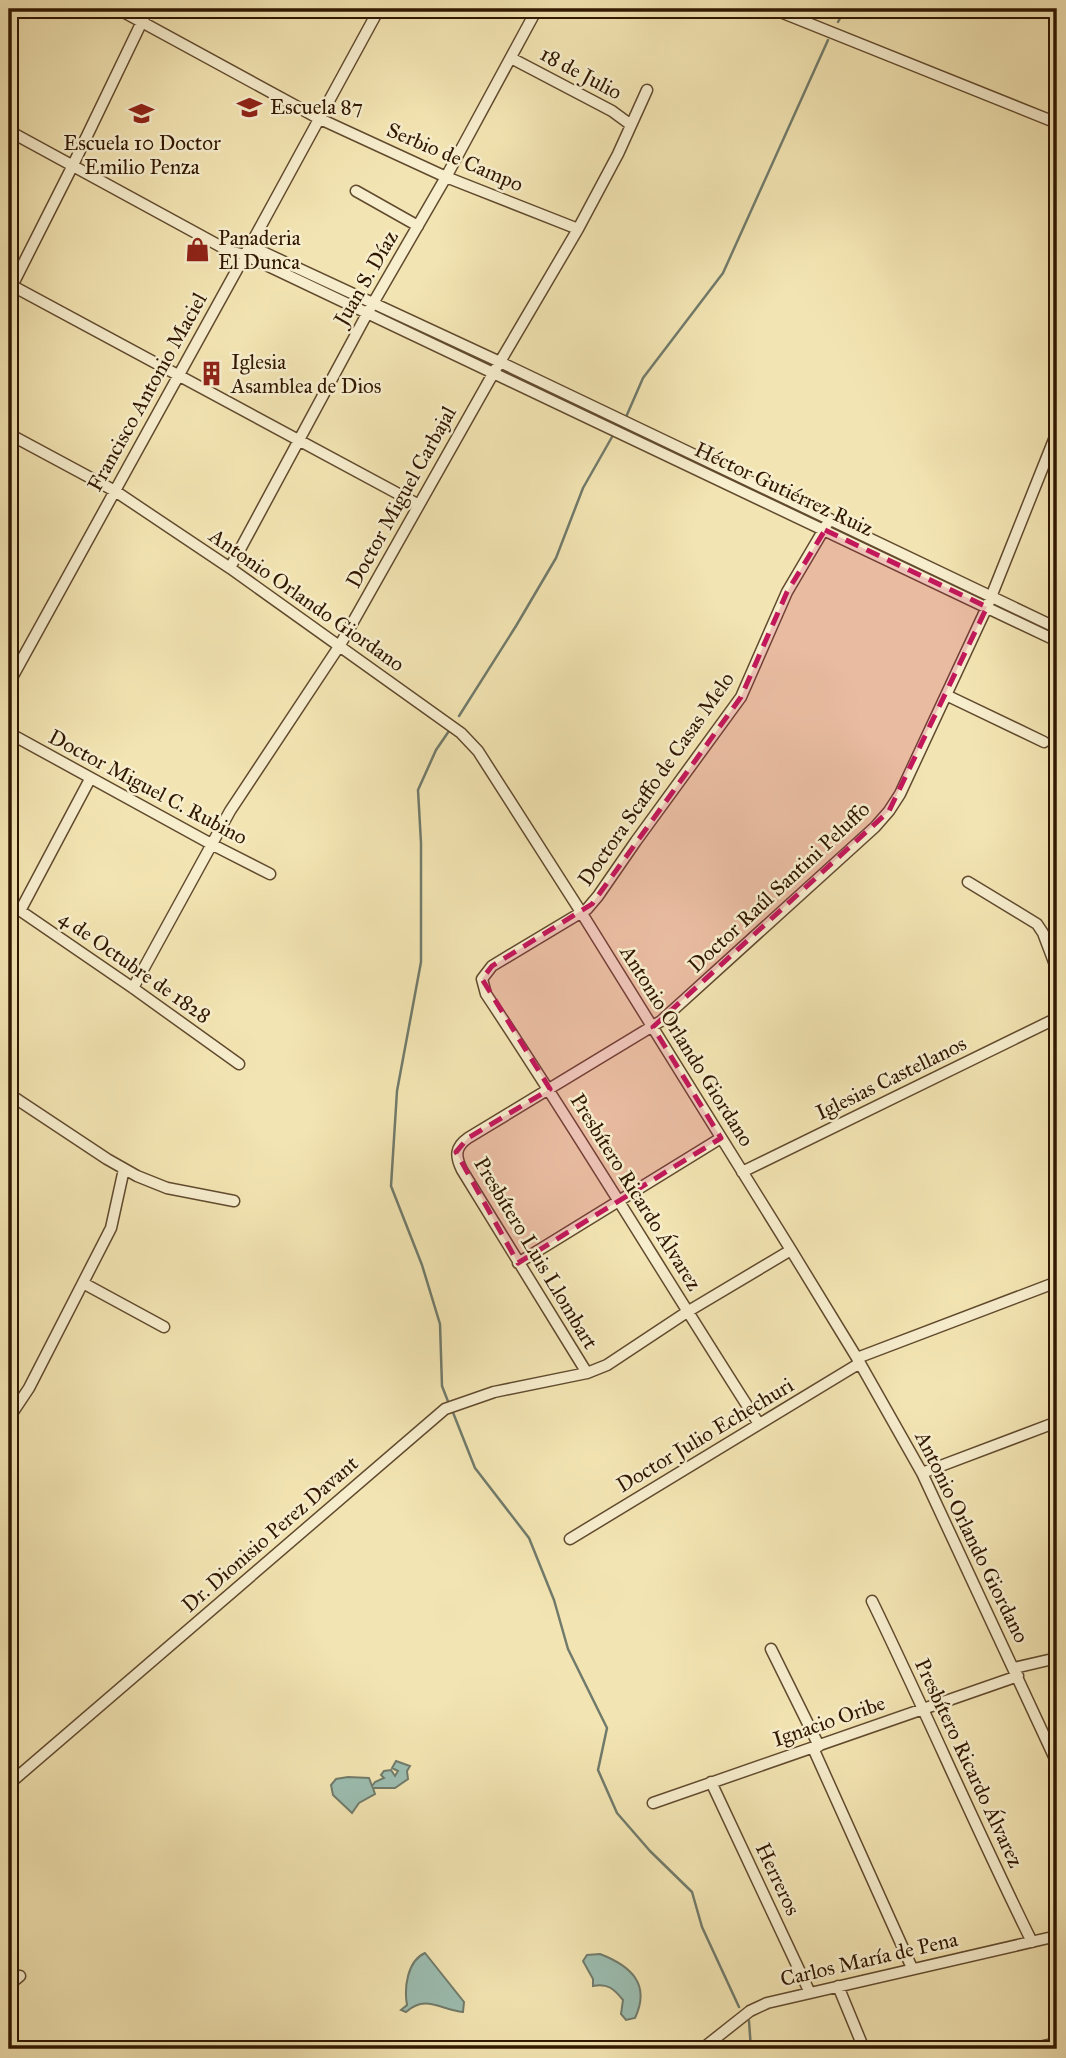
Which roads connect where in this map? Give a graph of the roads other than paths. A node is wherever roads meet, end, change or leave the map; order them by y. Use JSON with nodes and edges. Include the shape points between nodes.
{"nodes":[{"id":1,"x":118,"y":9,"type":"edge"},
{"id":2,"x":148,"y":9,"type":"edge"},
{"id":3,"x":379,"y":9,"type":"edge"},
{"id":4,"x":537,"y":9,"type":"edge"},
{"id":5,"x":773,"y":9,"type":"edge"},
{"id":6,"x":142,"y":21,"type":"junction"},
{"id":7,"x":511,"y":58,"type":"junction"},
{"id":8,"x":647,"y":90,"type":"dead end"},
{"id":9,"x":318,"y":118,"type":"junction"},
{"id":10,"x":1057,"y":122,"type":"edge"},
{"id":11,"x":631,"y":125,"type":"junction"},
{"id":12,"x":9,"y":131,"type":"edge"},
{"id":13,"x":72,"y":167,"type":"junction"},
{"id":14,"x":446,"y":177,"type":"junction"},
{"id":15,"x":356,"y":191,"type":"dead end"},
{"id":16,"x":418,"y":226,"type":"junction"},
{"id":17,"x":578,"y":229,"type":"junction"},
{"id":18,"x":248,"y":251,"type":"junction"},
{"id":19,"x":10,"y":285,"type":"edge"},
{"id":20,"x":368,"y":312,"type":"junction"},
{"id":21,"x":494,"y":372,"type":"junction"},
{"id":22,"x":178,"y":375,"type":"junction"},
{"id":23,"x":1057,"y":432,"type":"edge"},
{"id":24,"x":9,"y":434,"type":"edge"},
{"id":25,"x":299,"y":439,"type":"junction"},
{"id":26,"x":115,"y":491,"type":"junction"},
{"id":27,"x":419,"y":505,"type":"junction"},
{"id":28,"x":827,"y":524,"type":"junction"},
{"id":29,"x":230,"y":568,"type":"junction"},
{"id":30,"x":987,"y":607,"type":"junction"},
{"id":31,"x":1057,"y":628,"type":"edge"},
{"id":32,"x":1057,"y":641,"type":"edge"},
{"id":33,"x":340,"y":645,"type":"junction"},
{"id":34,"x":9,"y":683,"type":"edge"},
{"id":35,"x":946,"y":695,"type":"junction"},
{"id":36,"x":9,"y":733,"type":"edge"},
{"id":37,"x":1044,"y":742,"type":"dead end"},
{"id":38,"x":90,"y":779,"type":"junction"},
{"id":39,"x":213,"y":845,"type":"junction"},
{"id":40,"x":270,"y":874,"type":"dead end"},
{"id":41,"x":968,"y":882,"type":"dead end"},
{"id":42,"x":9,"y":903,"type":"edge"},
{"id":43,"x":20,"y":911,"type":"junction"},
{"id":44,"x":581,"y":912,"type":"junction"},
{"id":45,"x":1057,"y":971,"type":"edge"},
{"id":46,"x":482,"y":979,"type":"joint"},
{"id":47,"x":133,"y":988,"type":"junction"},
{"id":48,"x":1057,"y":1018,"type":"edge"},
{"id":49,"x":652,"y":1027,"type":"junction"},
{"id":50,"x":239,"y":1064,"type":"dead end"},
{"id":51,"x":550,"y":1089,"type":"junction"},
{"id":52,"x":9,"y":1094,"type":"edge"},
{"id":53,"x":721,"y":1138,"type":"junction"},
{"id":54,"x":456,"y":1152,"type":"joint"},
{"id":55,"x":124,"y":1169,"type":"junction"},
{"id":56,"x":742,"y":1172,"type":"junction"},
{"id":57,"x":234,"y":1201,"type":"dead end"},
{"id":58,"x":619,"y":1201,"type":"junction"},
{"id":59,"x":791,"y":1250,"type":"junction"},
{"id":60,"x":518,"y":1263,"type":"junction"},
{"id":61,"x":1057,"y":1282,"type":"edge"},
{"id":62,"x":83,"y":1283,"type":"junction"},
{"id":63,"x":687,"y":1312,"type":"junction"},
{"id":64,"x":164,"y":1327,"type":"dead end"},
{"id":65,"x":858,"y":1360,"type":"junction"},
{"id":66,"x":587,"y":1373,"type":"junction"},
{"id":67,"x":9,"y":1418,"type":"edge"},
{"id":68,"x":1057,"y":1422,"type":"edge"},
{"id":69,"x":759,"y":1424,"type":"junction"},
{"id":70,"x":922,"y":1473,"type":"junction"},
{"id":71,"x":570,"y":1539,"type":"dead end"},
{"id":72,"x":872,"y":1601,"type":"dead end"},
{"id":73,"x":771,"y":1649,"type":"dead end"},
{"id":74,"x":1057,"y":1658,"type":"edge"},
{"id":75,"x":1016,"y":1672,"type":"junction"},
{"id":76,"x":925,"y":1709,"type":"junction"},
{"id":77,"x":816,"y":1747,"type":"junction"},
{"id":78,"x":1057,"y":1763,"type":"edge"},
{"id":79,"x":710,"y":1782,"type":"junction"},
{"id":80,"x":9,"y":1784,"type":"edge"},
{"id":81,"x":653,"y":1802,"type":"dead end"},
{"id":82,"x":1057,"y":1936,"type":"edge"},
{"id":83,"x":1031,"y":1941,"type":"junction"},
{"id":84,"x":912,"y":1968,"type":"junction"},
{"id":85,"x":20,"y":1976,"type":"dead end"},
{"id":86,"x":9,"y":1985,"type":"edge"},
{"id":87,"x":838,"y":1986,"type":"junction"},
{"id":88,"x":810,"y":1993,"type":"junction"},
{"id":89,"x":1057,"y":2043,"type":"edge"},
{"id":90,"x":702,"y":2049,"type":"edge"},
{"id":91,"x":864,"y":2049,"type":"edge"},
{"id":92,"x":1030,"y":2049,"type":"edge"}],
"edges":[{"from":1,"to":6,"type":"street","name":"Serbio de Campo"},
{"from":2,"to":6,"type":"street"},
{"from":3,"to":9,"type":"street","name":"Francisco Antonio Maciel"},
{"from":4,"to":7,"type":"street","name":"Juan S. Díaz"},
{"from":5,"to":10,"type":"street"},
{"from":6,"to":9,"type":"street","name":"Serbio de Campo"},
{"from":6,"to":13,"type":"street"},
{"from":7,"to":11,"type":"street","name":"18 de Julio"},
{"from":7,"to":14,"type":"street","name":"Juan S. Díaz"},
{"from":8,"to":11,"type":"street","name":"Doctor Miguel Carbajal"},
{"from":9,"to":14,"type":"street","name":"Serbio de Campo"},
{"from":9,"to":18,"type":"street","name":"Francisco Antonio Maciel"},
{"from":11,"to":17,"type":"street","name":"Doctor Miguel Carbajal"},
{"from":12,"to":13,"type":"street"},
{"from":13,"to":18,"type":"street","via":[[229,251]]},
{"from":13,"to":19,"type":"street"},
{"from":14,"to":16,"type":"street","name":"Juan S. Díaz"},
{"from":14,"to":17,"type":"street","name":"Serbio de Campo"},
{"from":15,"to":16,"type":"street"},
{"from":16,"to":20,"type":"street","name":"Juan S. Díaz"},
{"from":17,"to":21,"type":"street","name":"Doctor Miguel Carbajal"},
{"from":18,"to":20,"type":"street","name":"Héctor Gutiérrez Ruiz"},
{"from":18,"to":22,"type":"street","name":"Francisco Antonio Maciel"},
{"from":18,"to":28,"type":"street","name":"Héctor Gutiérrez Ruiz","via":[[502,363]]},
{"from":19,"to":22,"type":"street"},
{"from":20,"to":21,"type":"street","name":"Héctor Gutiérrez Ruiz"},
{"from":20,"to":25,"type":"street","name":"Juan S. Díaz"},
{"from":21,"to":27,"type":"street","name":"Doctor Miguel Carbajal"},
{"from":21,"to":28,"type":"street","name":"Héctor Gutiérrez Ruiz"},
{"from":22,"to":25,"type":"street"},
{"from":22,"to":26,"type":"street","name":"Francisco Antonio Maciel"},
{"from":23,"to":30,"type":"street","name":"Doctor Raúl Santini Peluffo"},
{"from":24,"to":26,"type":"street","name":"Antonio Orlando Giordano"},
{"from":25,"to":27,"type":"street"},
{"from":25,"to":29,"type":"street","name":"Juan S. Díaz"},
{"from":26,"to":29,"type":"street","name":"Antonio Orlando Giordano"},
{"from":26,"to":34,"type":"street","name":"Francisco Antonio Maciel"},
{"from":27,"to":33,"type":"street","name":"Doctor Miguel Carbajal"},
{"from":28,"to":30,"type":"street","name":"Héctor Gutiérrez Ruiz"},
{"from":28,"to":31,"type":"street","name":"Héctor Gutiérrez Ruiz"},
{"from":28,"to":44,"type":"street","name":"Doctora Scaffo de Casas Melo","via":[[787,592],[740,697],[598,896]]},
{"from":29,"to":33,"type":"street","name":"Antonio Orlando Giordano"},
{"from":30,"to":32,"type":"street","name":"Héctor Gutiérrez Ruiz"},
{"from":30,"to":35,"type":"street","name":"Doctor Raúl Santini Peluffo"},
{"from":33,"to":39,"type":"street","name":"Doctor Miguel Carbajal","via":[[230,811]]},
{"from":33,"to":44,"type":"street","name":"Antonio Orlando Giordano","via":[[470,742]]},
{"from":35,"to":37,"type":"street"},
{"from":35,"to":49,"type":"street","name":"Doctor Raúl Santini Peluffo","via":[[900,794],[882,820]]},
{"from":36,"to":38,"type":"street","name":"Doctor Miguel C. Rubino"},
{"from":38,"to":39,"type":"street","name":"Doctor Miguel C. Rubino"},
{"from":38,"to":43,"type":"street"},
{"from":39,"to":40,"type":"street","name":"Doctor Miguel C. Rubino"},
{"from":39,"to":47,"type":"street","name":"Doctor Miguel Carbajal"},
{"from":41,"to":45,"type":"street","via":[[1037,924]]},
{"from":42,"to":43,"type":"street","name":"4 de Octubre de 1828"},
{"from":43,"to":47,"type":"street","name":"4 de Octubre de 1828"},
{"from":44,"to":46,"type":"street","name":"Doctora Scaffo de Casas Melo","via":[[492,966]]},
{"from":44,"to":49,"type":"street","name":"Antonio Orlando Giordano"},
{"from":46,"to":51,"type":"street","name":"Presbítero Ricardo Álvarez","via":[[486,994]]},
{"from":47,"to":50,"type":"street","name":"4 de Octubre de 1828"},
{"from":48,"to":56,"type":"street","name":"Iglesias Castellanos"},
{"from":49,"to":51,"type":"street","name":"Doctor Raúl Santini Peluffo"},
{"from":49,"to":53,"type":"street","name":"Antonio Orlando Giordano"},
{"from":51,"to":54,"type":"street","name":"Doctor Raúl Santini Peluffo","via":[[462,1142]]},
{"from":51,"to":58,"type":"street","name":"Presbítero Ricardo Álvarez"},
{"from":52,"to":55,"type":"street"},
{"from":53,"to":56,"type":"street","name":"Antonio Orlando Giordano"},
{"from":53,"to":58,"type":"street"},
{"from":54,"to":60,"type":"street","name":"Presbítero Luis Llombart","via":[[462,1170]]},
{"from":55,"to":57,"type":"street","via":[[167,1188]]},
{"from":55,"to":62,"type":"street","via":[[111,1228]]},
{"from":56,"to":59,"type":"street","name":"Antonio Orlando Giordano"},
{"from":58,"to":60,"type":"street"},
{"from":58,"to":63,"type":"street","name":"Presbítero Ricardo Álvarez"},
{"from":59,"to":63,"type":"street","name":"Dr. Dionisio Perez Davant"},
{"from":59,"to":65,"type":"street","name":"Antonio Orlando Giordano"},
{"from":60,"to":66,"type":"street","name":"Presbítero Luis Llombart"},
{"from":61,"to":65,"type":"street","name":"Doctor Julio Echechuri"},
{"from":62,"to":64,"type":"street"},
{"from":62,"to":67,"type":"street"},
{"from":63,"to":66,"type":"street","name":"Dr. Dionisio Perez Davant","via":[[607,1365]]},
{"from":63,"to":69,"type":"street","name":"Presbítero Ricardo Álvarez"},
{"from":65,"to":69,"type":"street","name":"Doctor Julio Echechuri"},
{"from":65,"to":70,"type":"street","name":"Antonio Orlando Giordano"},
{"from":66,"to":80,"type":"street","name":"Dr. Dionisio Perez Davant","via":[[494,1392],[445,1409]]},
{"from":68,"to":70,"type":"street"},
{"from":69,"to":71,"type":"street","name":"Doctor Julio Echechuri"},
{"from":70,"to":75,"type":"street","name":"Antonio Orlando Giordano"},
{"from":72,"to":76,"type":"street","name":"Presbítero Ricardo Álvarez"},
{"from":73,"to":77,"type":"street"},
{"from":74,"to":75,"type":"street","name":"Ignacio Oribe"},
{"from":75,"to":76,"type":"street","name":"Ignacio Oribe"},
{"from":75,"to":78,"type":"street","name":"Antonio Orlando Giordano"},
{"from":76,"to":77,"type":"street","name":"Ignacio Oribe"},
{"from":76,"to":83,"type":"street","name":"Presbítero Ricardo Álvarez"},
{"from":77,"to":79,"type":"street","name":"Ignacio Oribe"},
{"from":77,"to":84,"type":"street"},
{"from":79,"to":81,"type":"street","name":"Ignacio Oribe"},
{"from":79,"to":88,"type":"street","name":"Herreros"},
{"from":82,"to":83,"type":"street","name":"Carlos María de Pena"},
{"from":83,"to":84,"type":"street","name":"Carlos María de Pena"},
{"from":84,"to":87,"type":"street","name":"Carlos María de Pena"},
{"from":85,"to":86,"type":"street"},
{"from":87,"to":88,"type":"street","name":"Carlos María de Pena"},
{"from":87,"to":91,"type":"street"},
{"from":88,"to":90,"type":"street","name":"Carlos María de Pena","via":[[758,2006]]},
{"from":89,"to":92,"type":"street"}]}
